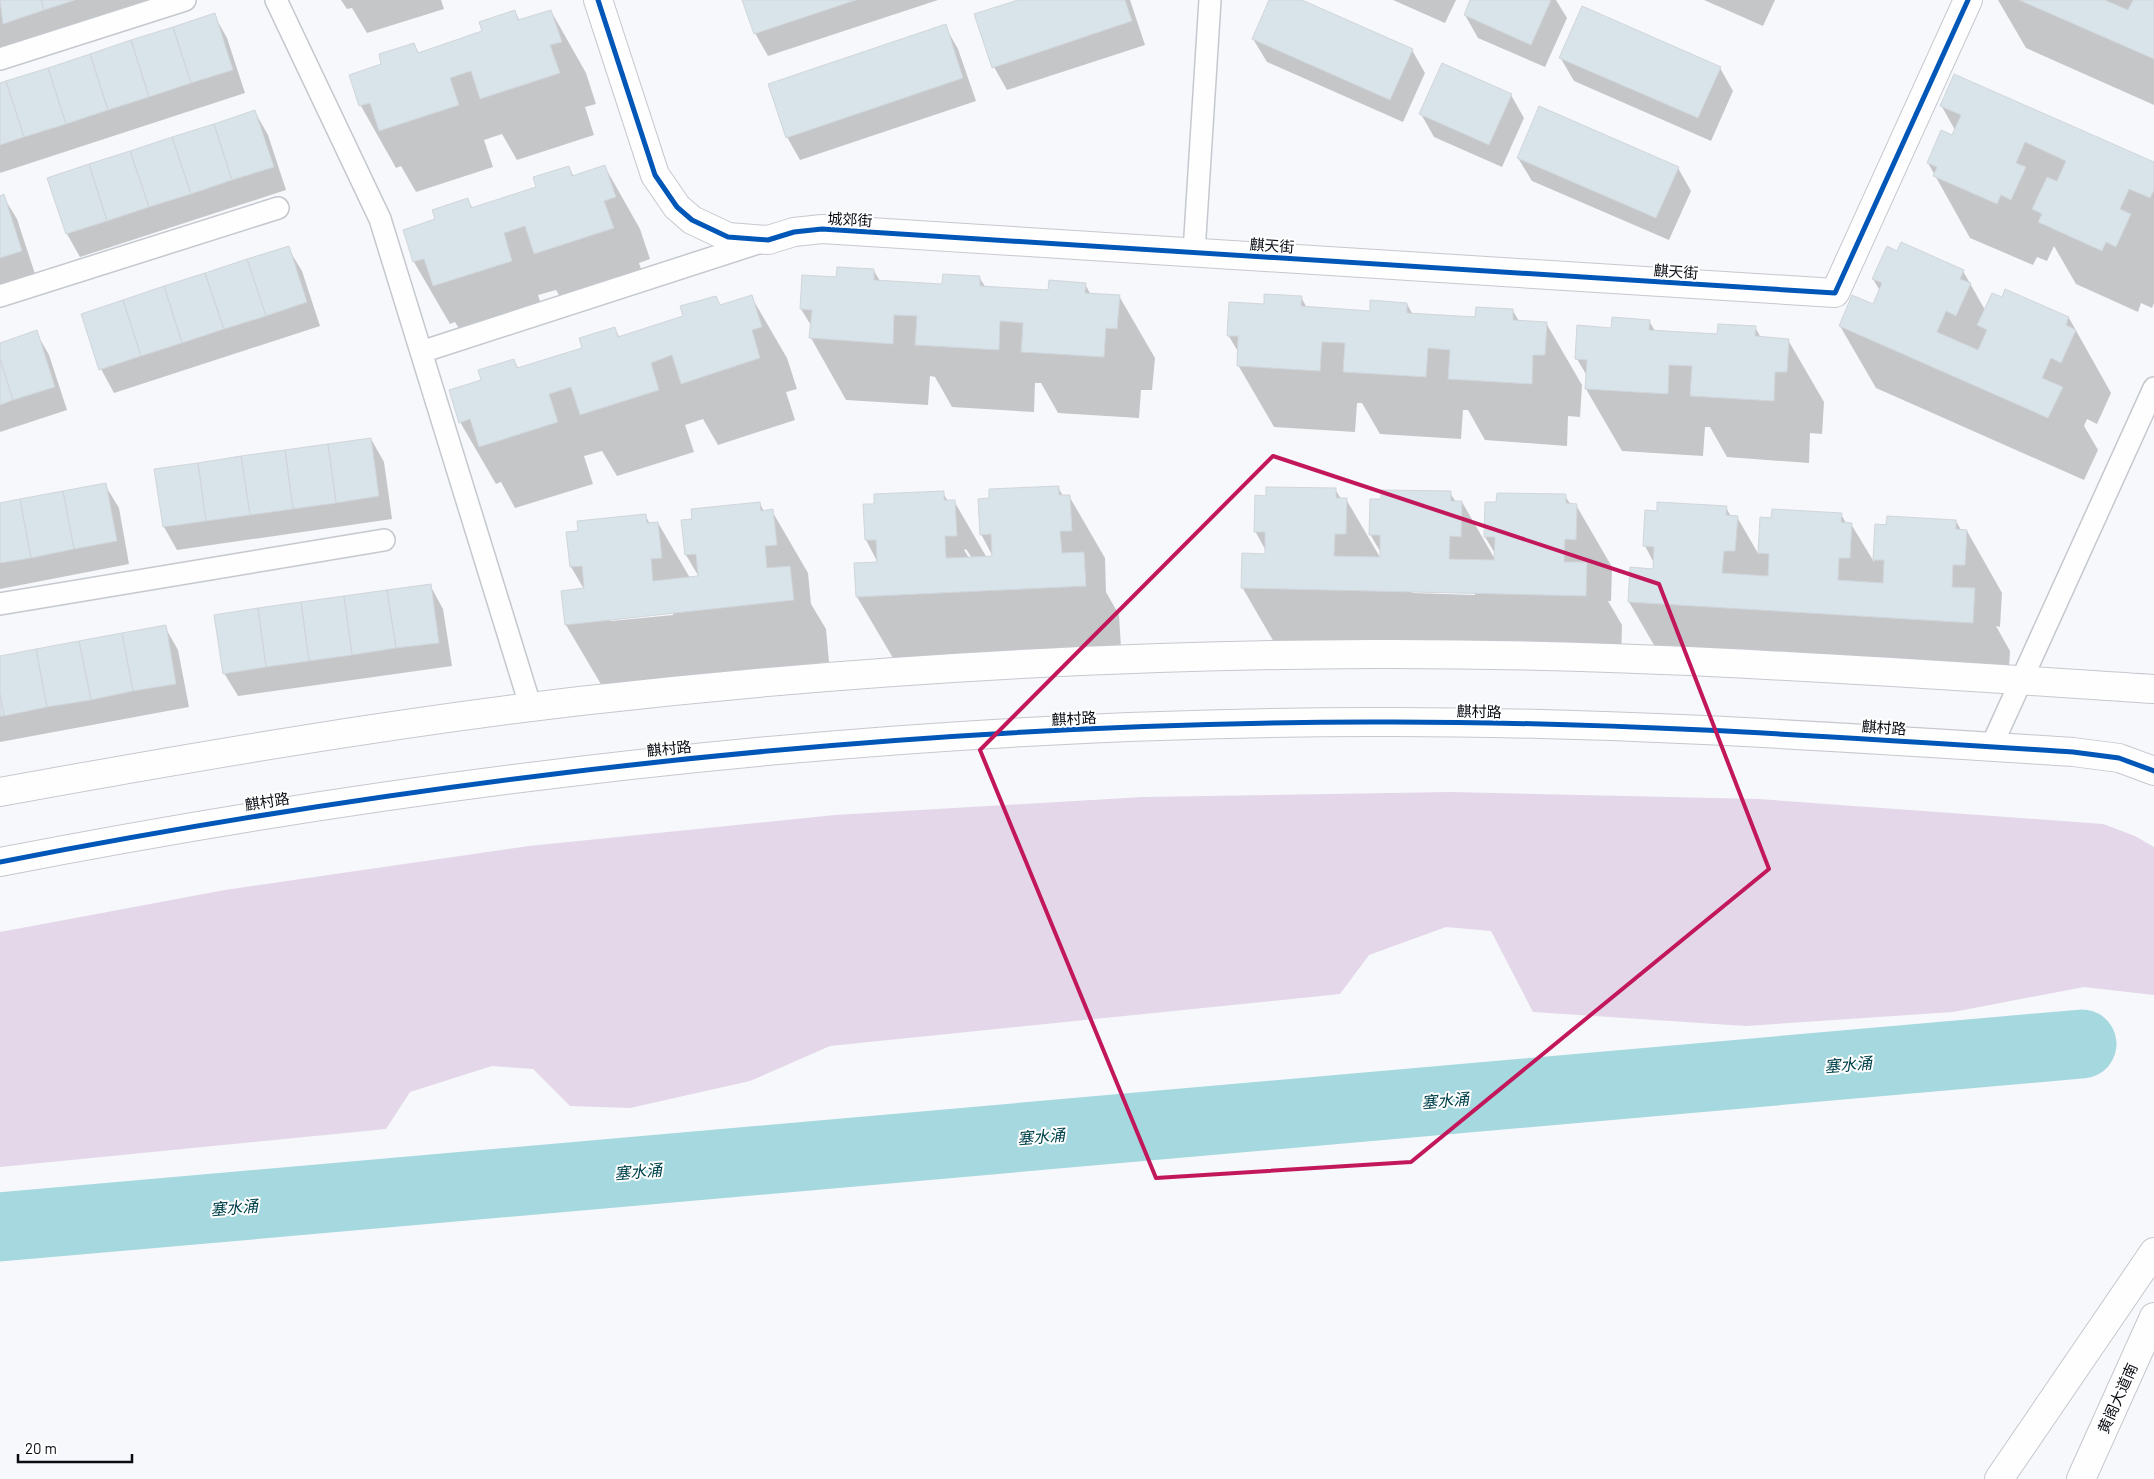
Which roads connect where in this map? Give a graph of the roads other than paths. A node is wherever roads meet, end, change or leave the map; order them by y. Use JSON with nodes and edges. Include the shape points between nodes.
{"nodes":[{"id":1,"x":185,"y":0,"type":"edge"},
{"id":2,"x":276,"y":0,"type":"edge"},
{"id":3,"x":598,"y":0,"type":"edge"},
{"id":4,"x":1210,"y":0,"type":"edge"},
{"id":5,"x":1968,"y":0,"type":"edge"},
{"id":6,"x":0,"y":58,"type":"edge"},
{"id":7,"x":278,"y":208,"type":"dead end"},
{"id":8,"x":768,"y":240,"type":"junction"},
{"id":9,"x":1194,"y":252,"type":"junction"},
{"id":10,"x":0,"y":296,"type":"edge"},
{"id":11,"x":421,"y":352,"type":"junction"},
{"id":12,"x":2154,"y":388,"type":"edge"},
{"id":13,"x":384,"y":540,"type":"dead end"},
{"id":14,"x":0,"y":604,"type":"edge"},
{"id":15,"x":2021,"y":680,"type":"junction"},
{"id":16,"x":2154,"y":689,"type":"edge"},
{"id":17,"x":531,"y":708,"type":"junction"},
{"id":18,"x":1991,"y":747,"type":"junction"},
{"id":19,"x":2154,"y":771,"type":"edge"},
{"id":20,"x":0,"y":792,"type":"edge"},
{"id":21,"x":0,"y":862,"type":"edge"},
{"id":22,"x":2154,"y":1252,"type":"edge"},
{"id":23,"x":2154,"y":1317,"type":"edge"},
{"id":24,"x":1999,"y":1479,"type":"edge"},
{"id":25,"x":2081,"y":1479,"type":"edge"}],
"edges":[{"from":1,"to":6,"type":"lane"},
{"from":2,"to":11,"type":"lane","via":[[380,219]]},
{"from":3,"to":8,"type":"street","name":"城郊街","via":[[655,175],[665,191],[677,207],[709,230],[728,237]]},
{"from":4,"to":9,"type":"lane"},
{"from":5,"to":9,"type":"street","name":"麒天街","via":[[1835,293]]},
{"from":7,"to":10,"type":"lane"},
{"from":8,"to":9,"type":"street","name":"城郊街","via":[[794,232],[822,229]]},
{"from":8,"to":11,"type":"lane"},
{"from":11,"to":17,"type":"lane"},
{"from":12,"to":15,"type":"lane"},
{"from":13,"to":14,"type":"lane"},
{"from":15,"to":16,"type":"street"},
{"from":15,"to":17,"type":"street","via":[[1769,664],[1570,656],[1372,654],[1173,658],[975,667],[776,681]]},
{"from":15,"to":18,"type":"lane"},
{"from":17,"to":20,"type":"street","via":[[195,756]]},
{"from":18,"to":19,"type":"street","name":"麒村路","via":[[2119,758]]},
{"from":18,"to":21,"type":"street","name":"麒村路","via":[[1766,732],[1569,724],[1372,722],[1185,725],[978,735],[743,753],[391,794],[196,825]]},
{"from":22,"to":24,"type":"street"},
{"from":23,"to":25,"type":"street","name":"黄阁大道南"}]}
